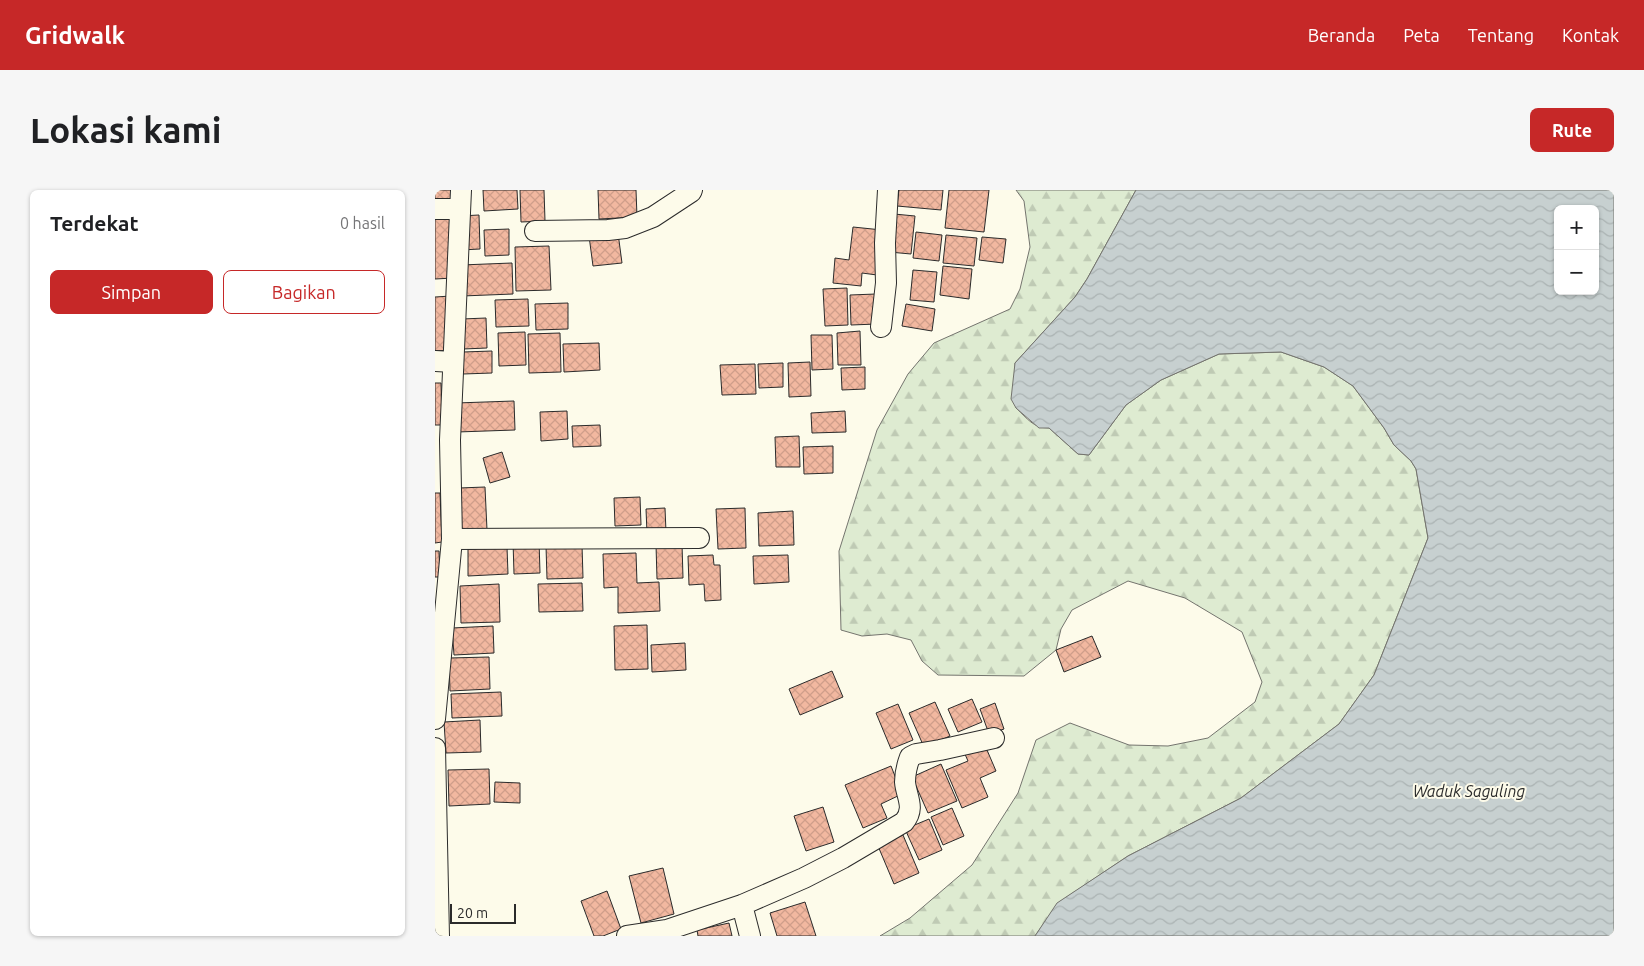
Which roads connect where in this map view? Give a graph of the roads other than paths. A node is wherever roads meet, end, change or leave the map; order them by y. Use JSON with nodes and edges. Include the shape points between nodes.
{"nodes":[{"id":1,"x":692,"y":190,"type":"edge"},
{"id":2,"x":888,"y":190,"type":"edge"},
{"id":3,"x":460,"y":200,"type":"edge"},
{"id":4,"x":435,"y":209,"type":"edge"},
{"id":5,"x":535,"y":231,"type":"dead end"},
{"id":6,"x":881,"y":327,"type":"dead end"},
{"id":7,"x":444,"y":361,"type":"edge"},
{"id":8,"x":699,"y":538,"type":"dead end"},
{"id":9,"x":452,"y":539,"type":"junction"},
{"id":10,"x":435,"y":719,"type":"edge"},
{"id":11,"x":994,"y":738,"type":"dead end"},
{"id":12,"x":435,"y":748,"type":"edge"},
{"id":13,"x":742,"y":905,"type":"junction"},
{"id":14,"x":439,"y":936,"type":"edge"},
{"id":15,"x":627,"y":936,"type":"edge"},
{"id":16,"x":750,"y":936,"type":"edge"}],
"edges":[{"from":1,"to":5,"type":"street","via":[[653,217],[625,228]]},
{"from":2,"to":6,"type":"street","via":[[886,283]]},
{"from":3,"to":4,"type":"street"},
{"from":3,"to":7,"type":"street"},
{"from":7,"to":9,"type":"street"},
{"from":8,"to":9,"type":"street"},
{"from":9,"to":10,"type":"street"},
{"from":11,"to":13,"type":"street","via":[[916,754],[908,763],[905,781],[910,797],[908,818],[904,822],[843,858]]},
{"from":12,"to":14,"type":"street"},
{"from":13,"to":15,"type":"street","via":[[667,930]]},
{"from":13,"to":16,"type":"street"}]}
